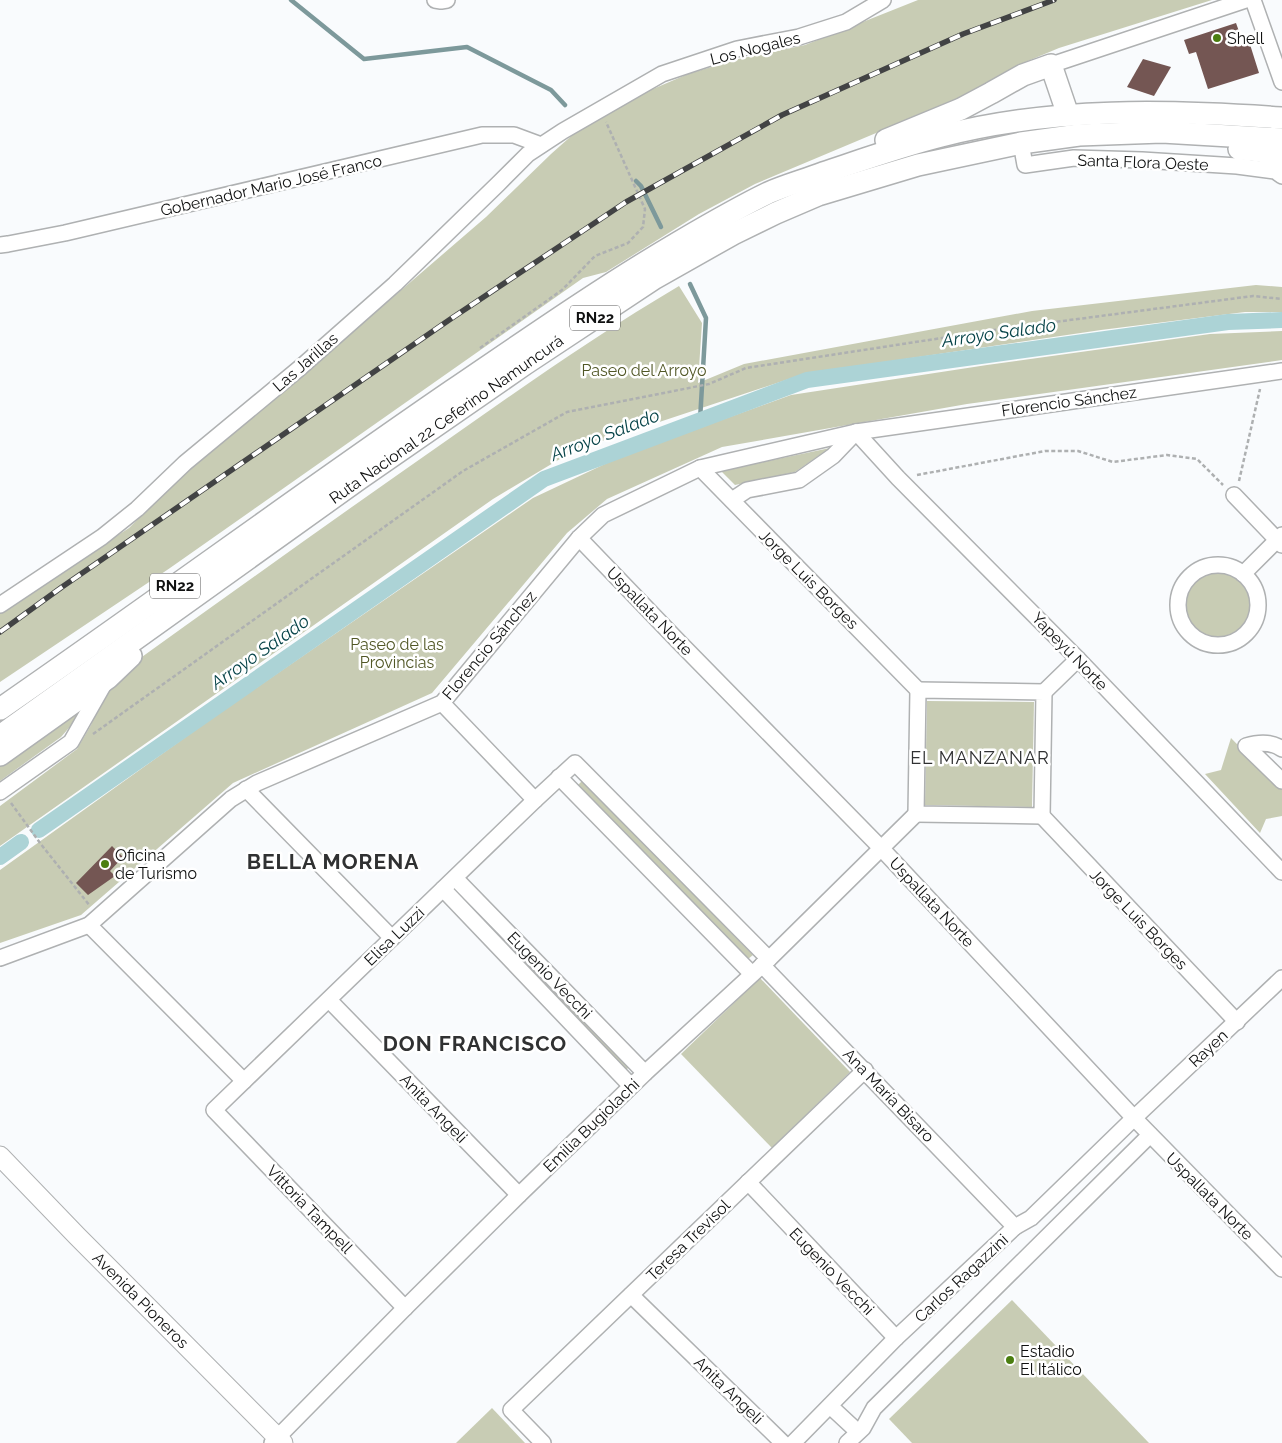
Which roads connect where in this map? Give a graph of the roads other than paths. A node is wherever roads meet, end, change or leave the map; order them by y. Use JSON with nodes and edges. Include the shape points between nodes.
{"nodes":[{"id":1,"x":435,"y":0,"type":"edge"},
{"id":2,"x":447,"y":0,"type":"edge"},
{"id":3,"x":883,"y":0,"type":"edge"},
{"id":4,"x":1246,"y":0,"type":"edge"},
{"id":5,"x":1253,"y":0,"type":"edge"},
{"id":6,"x":1051,"y":65,"type":"junction"},
{"id":7,"x":1282,"y":82,"type":"edge"},
{"id":8,"x":600,"y":109,"type":"joint"},
{"id":9,"x":1068,"y":115,"type":"junction"},
{"id":10,"x":1282,"y":118,"type":"edge"},
{"id":11,"x":1079,"y":135,"type":"junction"},
{"id":12,"x":1282,"y":139,"type":"edge"},
{"id":13,"x":1021,"y":143,"type":"junction"},
{"id":14,"x":541,"y":145,"type":"junction"},
{"id":15,"x":1282,"y":161,"type":"edge"},
{"id":16,"x":1282,"y":176,"type":"edge"},
{"id":17,"x":772,"y":192,"type":"junction"},
{"id":18,"x":0,"y":245,"type":"edge"},
{"id":19,"x":1282,"y":371,"type":"edge"},
{"id":20,"x":856,"y":432,"type":"junction"},
{"id":21,"x":700,"y":468,"type":"junction"},
{"id":22,"x":1234,"y":495,"type":"road end"},
{"id":23,"x":732,"y":500,"type":"junction"},
{"id":24,"x":579,"y":538,"type":"junction"},
{"id":25,"x":1280,"y":540,"type":"edge"},
{"id":26,"x":1243,"y":574,"type":"junction"},
{"id":27,"x":188,"y":601,"type":"junction"},
{"id":28,"x":0,"y":605,"type":"edge"},
{"id":29,"x":1078,"y":659,"type":"junction"},
{"id":30,"x":108,"y":678,"type":"junction"},
{"id":31,"x":918,"y":690,"type":"junction"},
{"id":32,"x":1044,"y":692,"type":"junction"},
{"id":33,"x":442,"y":702,"type":"junction"},
{"id":34,"x":0,"y":709,"type":"edge"},
{"id":35,"x":0,"y":736,"type":"edge"},
{"id":36,"x":1282,"y":749,"type":"edge"},
{"id":37,"x":0,"y":755,"type":"edge"},
{"id":38,"x":575,"y":763,"type":"joint"},
{"id":39,"x":559,"y":777,"type":"junction"},
{"id":40,"x":1282,"y":781,"type":"edge"},
{"id":41,"x":246,"y":789,"type":"junction"},
{"id":42,"x":1,"y":792,"type":"edge"},
{"id":43,"x":535,"y":800,"type":"junction"},
{"id":44,"x":916,"y":814,"type":"junction"},
{"id":45,"x":1042,"y":816,"type":"junction"},
{"id":46,"x":881,"y":848,"type":"junction"},
{"id":47,"x":1282,"y":872,"type":"edge"},
{"id":48,"x":455,"y":878,"type":"junction"},
{"id":49,"x":443,"y":889,"type":"junction"},
{"id":50,"x":94,"y":921,"type":"junction"},
{"id":51,"x":392,"y":938,"type":"junction"},
{"id":52,"x":0,"y":958,"type":"edge"},
{"id":53,"x":761,"y":966,"type":"junction"},
{"id":54,"x":1282,"y":978,"type":"edge"},
{"id":55,"x":329,"y":1000,"type":"junction"},
{"id":56,"x":1237,"y":1022,"type":"junction"},
{"id":57,"x":865,"y":1070,"type":"junction"},
{"id":58,"x":645,"y":1073,"type":"junction"},
{"id":59,"x":244,"y":1082,"type":"junction"},
{"id":60,"x":631,"y":1086,"type":"junction"},
{"id":61,"x":214,"y":1110,"type":"joint"},
{"id":62,"x":1134,"y":1118,"type":"junction"},
{"id":63,"x":1150,"y":1135,"type":"junction"},
{"id":64,"x":0,"y":1156,"type":"edge"},
{"id":65,"x":748,"y":1182,"type":"junction"},
{"id":66,"x":519,"y":1195,"type":"junction"},
{"id":67,"x":1015,"y":1226,"type":"junction"},
{"id":68,"x":1282,"y":1268,"type":"edge"},
{"id":69,"x":631,"y":1295,"type":"junction"},
{"id":70,"x":405,"y":1308,"type":"junction"},
{"id":71,"x":896,"y":1338,"type":"junction"},
{"id":72,"x":830,"y":1406,"type":"junction"},
{"id":73,"x":856,"y":1434,"type":"edge"},
{"id":74,"x":277,"y":1441,"type":"edge"},
{"id":75,"x":543,"y":1443,"type":"edge"},
{"id":76,"x":784,"y":1443,"type":"edge"},
{"id":77,"x":793,"y":1443,"type":"edge"}],
"edges":[{"from":1,"to":2,"type":"street"},
{"from":3,"to":8,"type":"street","name":"Los Nogales","via":[[846,22],[799,37],[737,49],[662,74]]},
{"from":4,"to":6,"type":"street"},
{"from":5,"to":7,"type":"street"},
{"from":6,"to":9,"type":"highway"},
{"from":6,"to":17,"type":"highway","via":[[1023,74],[962,109],[891,137]]},
{"from":8,"to":14,"type":"street","name":"Las Jarillas"},
{"from":9,"to":10,"type":"highway","name":"Ruta Nacional 22 Ceferino Namuncurá","number":"RN22","via":[[1153,113]]},
{"from":9,"to":17,"type":"highway","name":"Ruta Nacional 22 Ceferino Namuncurá","number":"RN22","via":[[1007,122],[944,135],[872,156]]},
{"from":11,"to":12,"type":"highway","name":"Ruta Nacional 22 Ceferino Namuncurá","number":"RN22","via":[[1162,132]]},
{"from":11,"to":13,"type":"highway","name":"Ruta Nacional 22 Ceferino Namuncurá","number":"RN22"},
{"from":11,"to":15,"type":"highway","via":[[1259,151]]},
{"from":13,"to":16,"type":"street","name":"Santa Flora Oeste","via":[[1025,166],[1074,158],[1142,160],[1237,166],[1275,171]]},
{"from":13,"to":27,"type":"highway","name":"Ruta Nacional 22 Ceferino Namuncurá","number":"RN22","via":[[918,165],[818,195],[733,234],[655,278],[525,364]]},
{"from":14,"to":18,"type":"street","name":"Gobernador Mario José Franco","via":[[514,135],[482,135],[65,234]]},
{"from":14,"to":28,"type":"street","name":"Las Jarillas","via":[[395,284],[130,514],[102,537]]},
{"from":17,"to":34,"type":"highway","name":"Ruta Nacional 22 Ceferino Namuncurá","number":"RN22","via":[[720,218],[575,307],[348,462]]},
{"from":19,"to":20,"type":"street","name":"Florencio Sánchez"},
{"from":20,"to":21,"type":"street","name":"Florencio Sánchez"},
{"from":20,"to":23,"type":"street","via":[[833,456],[799,480],[747,490]]},
{"from":20,"to":29,"type":"street","name":"Yapeyú Norte"},
{"from":21,"to":23,"type":"street","name":"Jorge Luis Borges"},
{"from":21,"to":24,"type":"street","name":"Florencio Sánchez","via":[[604,515]]},
{"from":22,"to":25,"type":"street"},
{"from":23,"to":31,"type":"street","name":"Jorge Luis Borges"},
{"from":24,"to":33,"type":"street","name":"Florencio Sánchez"},
{"from":24,"to":46,"type":"street","name":"Uspallata Norte"},
{"from":25,"to":26,"type":"street"},
{"from":26,"to":26,"type":"street","via":[[1229,566],[1216,565],[1192,574],[1184,585],[1178,610],[1182,623],[1200,641],[1225,644],[1246,634],[1253,624],[1258,601],[1249,579]]},
{"from":27,"to":30,"type":"highway"},
{"from":27,"to":35,"type":"highway","name":"Ruta Nacional 22 Ceferino Namuncurá","number":"RN22"},
{"from":29,"to":32,"type":"street"},
{"from":29,"to":47,"type":"street","name":"Yapeyú Norte"},
{"from":30,"to":37,"type":"highway"},
{"from":30,"to":42,"type":"street","via":[[71,742]]},
{"from":31,"to":32,"type":"street"},
{"from":31,"to":44,"type":"street"},
{"from":32,"to":45,"type":"street"},
{"from":33,"to":41,"type":"street","name":"Florencio Sánchez"},
{"from":33,"to":43,"type":"street"},
{"from":36,"to":40,"type":"street","via":[[1257,742],[1246,746]]},
{"from":38,"to":39,"type":"street","name":"Elisa Luzzi"},
{"from":38,"to":53,"type":"street","name":"Ana María Bisaro"},
{"from":39,"to":43,"type":"street","name":"Elisa Luzzi"},
{"from":39,"to":53,"type":"street","name":"Ana María Bisaro"},
{"from":41,"to":50,"type":"street","name":"Florencio Sánchez"},
{"from":41,"to":51,"type":"street"},
{"from":43,"to":48,"type":"street","name":"Elisa Luzzi"},
{"from":44,"to":45,"type":"street"},
{"from":44,"to":46,"type":"street","name":"Emilia Bugiolachi"},
{"from":45,"to":56,"type":"street","name":"Jorge Luis Borges"},
{"from":46,"to":53,"type":"street","name":"Emilia Bugiolachi"},
{"from":46,"to":62,"type":"street","name":"Uspallata Norte"},
{"from":48,"to":49,"type":"street","name":"Elisa Luzzi"},
{"from":48,"to":58,"type":"street","name":"Eugenio Vecchi"},
{"from":49,"to":51,"type":"street","name":"Elisa Luzzi"},
{"from":49,"to":60,"type":"street","name":"Eugenio Vecchi"},
{"from":50,"to":52,"type":"street","name":"Florencio Sánchez"},
{"from":50,"to":59,"type":"street"},
{"from":51,"to":55,"type":"street","name":"Elisa Luzzi"},
{"from":53,"to":57,"type":"street","name":"Ana María Bisaro"},
{"from":53,"to":58,"type":"street","name":"Emilia Bugiolachi"},
{"from":54,"to":56,"type":"street","name":"Rayen"},
{"from":55,"to":59,"type":"street","name":"Elisa Luzzi"},
{"from":55,"to":66,"type":"street","name":"Anita Angeli"},
{"from":56,"to":62,"type":"street","name":"Rayen"},
{"from":57,"to":65,"type":"street","name":"Teresa Trevisol"},
{"from":57,"to":67,"type":"street","name":"Ana María Bisaro"},
{"from":58,"to":60,"type":"street","name":"Emilia Bugiolachi"},
{"from":59,"to":61,"type":"street","name":"Elisa Luzzi"},
{"from":60,"to":66,"type":"street","name":"Emilia Bugiolachi"},
{"from":61,"to":70,"type":"street","name":"Vittoria Tampell"},
{"from":62,"to":63,"type":"street","name":"Uspallata Norte"},
{"from":62,"to":67,"type":"street","name":"Carlos Ragazzini","via":[[1031,1218]]},
{"from":63,"to":68,"type":"street","name":"Uspallata Norte"},
{"from":63,"to":73,"type":"street","via":[[874,1408]]},
{"from":64,"to":74,"type":"main road","name":"Avenida Pioneros"},
{"from":65,"to":69,"type":"street","name":"Teresa Trevisol"},
{"from":65,"to":71,"type":"street","name":"Eugenio Vecchi"},
{"from":66,"to":70,"type":"street","name":"Emilia Bugiolachi"},
{"from":67,"to":71,"type":"street","name":"Carlos Ragazzini"},
{"from":69,"to":75,"type":"street","name":"Teresa Trevisol","via":[[511,1410]]},
{"from":69,"to":76,"type":"street","name":"Anita Angeli"},
{"from":70,"to":74,"type":"street","name":"Emilia Bugiolachi"},
{"from":71,"to":72,"type":"street","name":"Carlos Ragazzini"},
{"from":72,"to":73,"type":"street"},
{"from":72,"to":77,"type":"street","name":"Carlos Ragazzini"}]}
